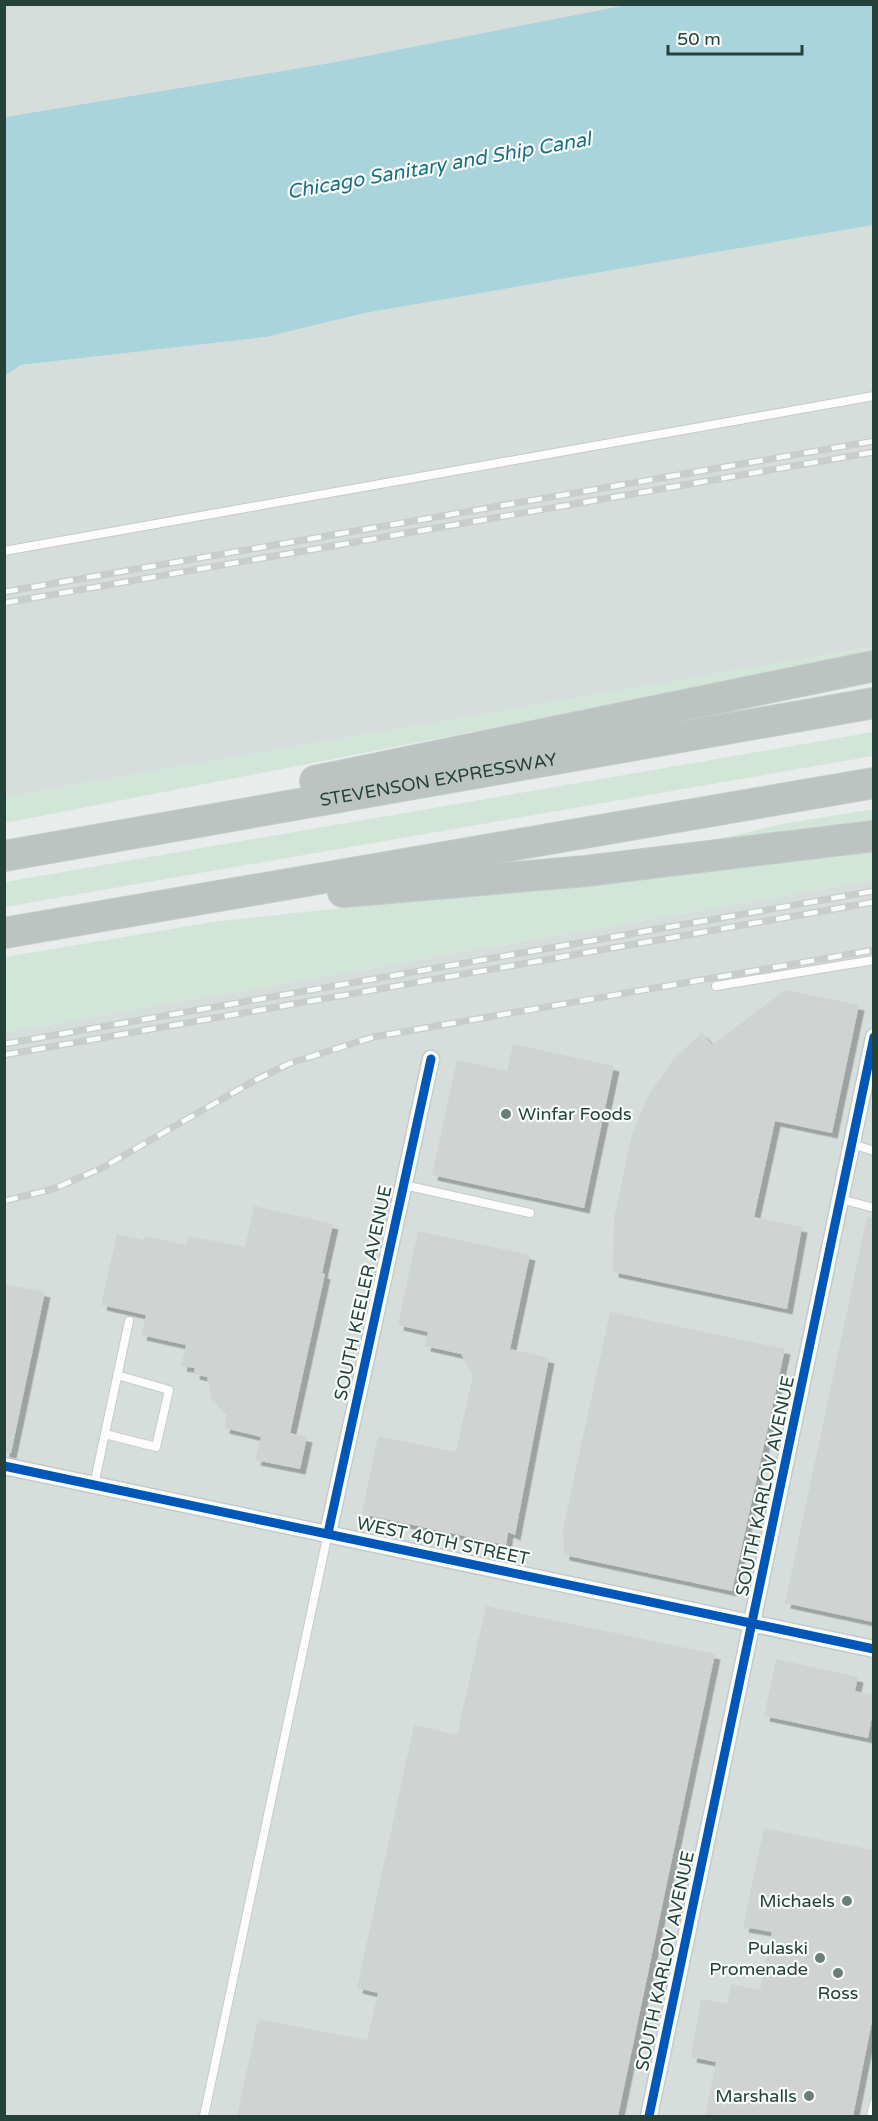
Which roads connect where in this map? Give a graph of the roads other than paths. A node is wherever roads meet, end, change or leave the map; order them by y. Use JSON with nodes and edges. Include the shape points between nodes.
{"nodes":[{"id":1,"x":873,"y":396,"type":"edge"},
{"id":2,"x":4,"y":551,"type":"edge"},
{"id":3,"x":873,"y":666,"type":"edge"},
{"id":4,"x":873,"y":703,"type":"edge"},
{"id":5,"x":873,"y":783,"type":"edge"},
{"id":6,"x":145,"y":831,"type":"junction"},
{"id":7,"x":873,"y":836,"type":"edge"},
{"id":8,"x":4,"y":856,"type":"edge"},
{"id":9,"x":211,"y":897,"type":"junction"},
{"id":10,"x":4,"y":933,"type":"edge"},
{"id":11,"x":873,"y":960,"type":"edge"},
{"id":12,"x":716,"y":986,"type":"dead end"},
{"id":13,"x":873,"y":1037,"type":"edge"},
{"id":14,"x":431,"y":1059,"type":"dead end"},
{"id":15,"x":852,"y":1144,"type":"junction"},
{"id":16,"x":873,"y":1151,"type":"edge"},
{"id":17,"x":404,"y":1185,"type":"junction"},
{"id":18,"x":841,"y":1199,"type":"junction"},
{"id":19,"x":873,"y":1208,"type":"edge"},
{"id":20,"x":530,"y":1213,"type":"dead end"},
{"id":21,"x":129,"y":1321,"type":"dead end"},
{"id":22,"x":117,"y":1375,"type":"junction"},
{"id":23,"x":105,"y":1434,"type":"junction"},
{"id":24,"x":4,"y":1466,"type":"edge"},
{"id":25,"x":94,"y":1485,"type":"junction"},
{"id":26,"x":328,"y":1533,"type":"junction"},
{"id":27,"x":753,"y":1623,"type":"junction"},
{"id":28,"x":873,"y":1649,"type":"edge"},
{"id":29,"x":873,"y":2103,"type":"edge"},
{"id":30,"x":204,"y":2116,"type":"edge"},
{"id":31,"x":649,"y":2116,"type":"edge"},
{"id":32,"x":871,"y":2116,"type":"edge"}],
"edges":[{"from":1,"to":2,"type":"lane"},
{"from":3,"to":6,"type":"highway","via":[[285,787]]},
{"from":4,"to":6,"type":"highway","name":"STEVENSON EXPRESSWAY"},
{"from":5,"to":9,"type":"highway"},
{"from":6,"to":8,"type":"highway","name":"STEVENSON EXPRESSWAY"},
{"from":7,"to":9,"type":"highway","via":[[586,871],[356,891]]},
{"from":9,"to":10,"type":"highway"},
{"from":11,"to":12,"type":"lane"},
{"from":13,"to":15,"type":"street","name":"SOUTH KARLOV AVENUE"},
{"from":14,"to":17,"type":"street","name":"SOUTH KEELER AVENUE"},
{"from":15,"to":16,"type":"lane"},
{"from":15,"to":18,"type":"street","name":"SOUTH KARLOV AVENUE"},
{"from":17,"to":20,"type":"lane"},
{"from":17,"to":26,"type":"street","name":"SOUTH KEELER AVENUE"},
{"from":18,"to":19,"type":"lane"},
{"from":18,"to":27,"type":"street","name":"SOUTH KARLOV AVENUE"},
{"from":21,"to":22,"type":"lane"},
{"from":22,"to":23,"type":"lane"},
{"from":22,"to":23,"type":"lane","via":[[169,1390],[156,1447]]},
{"from":23,"to":25,"type":"lane"},
{"from":24,"to":25,"type":"street","name":"WEST 40TH STREET"},
{"from":25,"to":26,"type":"street","name":"WEST 40TH STREET"},
{"from":26,"to":27,"type":"street","name":"WEST 40TH STREET"},
{"from":26,"to":30,"type":"lane"},
{"from":27,"to":28,"type":"street","name":"WEST 40TH STREET"},
{"from":27,"to":31,"type":"street","name":"SOUTH KARLOV AVENUE"},
{"from":29,"to":32,"type":"lane"}]}
